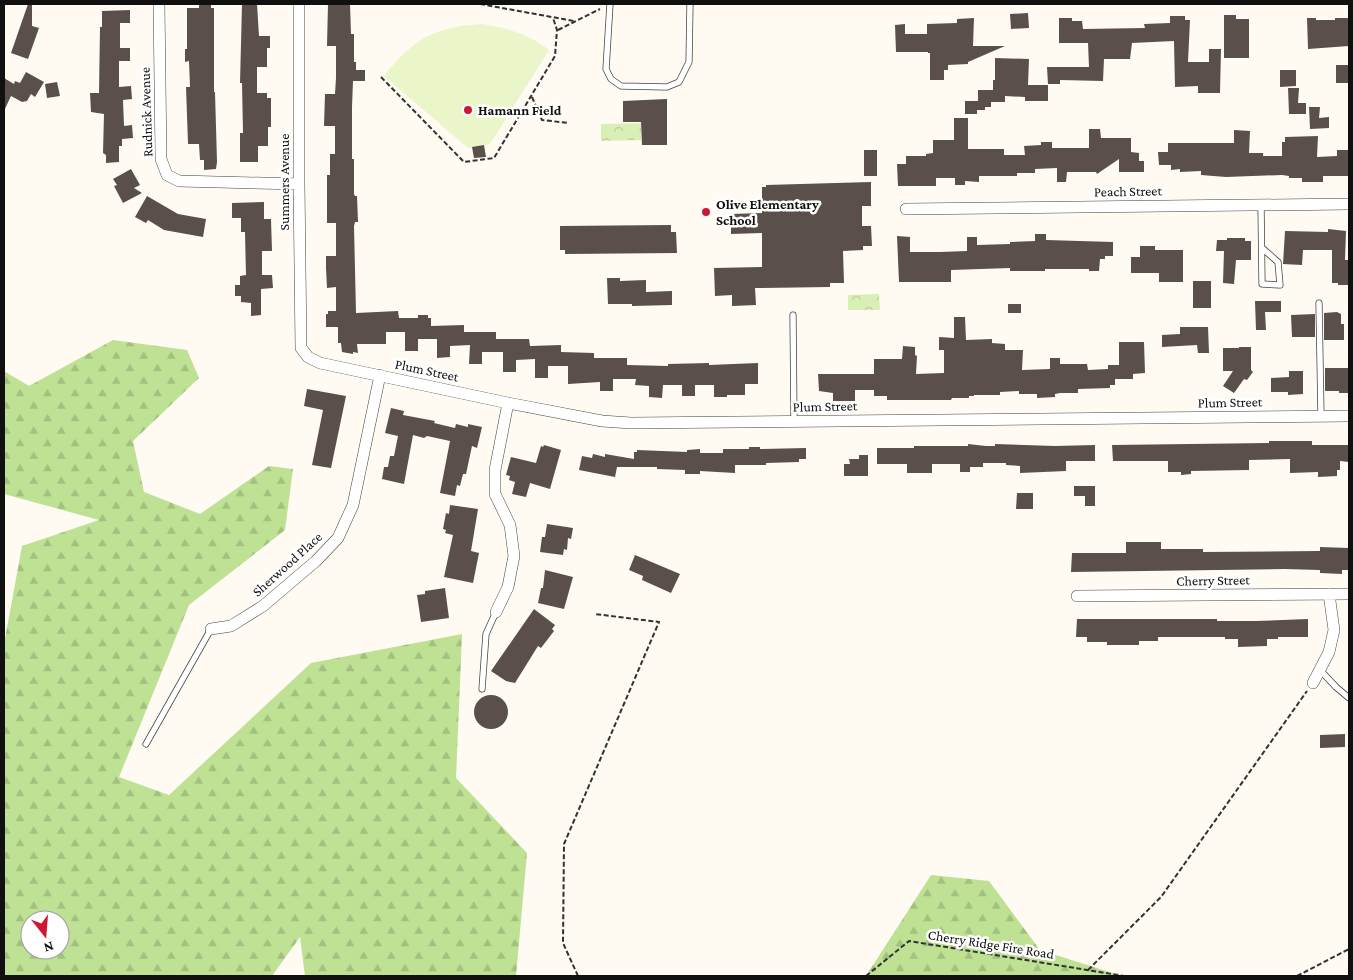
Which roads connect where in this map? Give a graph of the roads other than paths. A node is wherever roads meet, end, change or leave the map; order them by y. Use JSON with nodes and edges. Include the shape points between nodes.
{"nodes":[{"id":1,"x":159,"y":4,"type":"edge"},
{"id":2,"x":299,"y":4,"type":"edge"},
{"id":3,"x":610,"y":4,"type":"edge"},
{"id":4,"x":690,"y":4,"type":"edge"},
{"id":5,"x":299,"y":184,"type":"junction"},
{"id":6,"x":1349,"y":204,"type":"edge"},
{"id":7,"x":1261,"y":205,"type":"junction"},
{"id":8,"x":906,"y":209,"type":"dead end"},
{"id":9,"x":1262,"y":248,"type":"junction"},
{"id":10,"x":1320,"y":303,"type":"dead end"},
{"id":11,"x":793,"y":315,"type":"dead end"},
{"id":12,"x":308,"y":357,"type":"joint"},
{"id":13,"x":380,"y":376,"type":"junction"},
{"id":14,"x":508,"y":403,"type":"junction"},
{"id":15,"x":1321,"y":416,"type":"junction"},
{"id":16,"x":1349,"y":416,"type":"edge"},
{"id":17,"x":794,"y":422,"type":"junction"},
{"id":18,"x":1329,"y":594,"type":"junction"},
{"id":19,"x":1349,"y":594,"type":"edge"},
{"id":20,"x":1077,"y":596,"type":"dead end"},
{"id":21,"x":496,"y":612,"type":"joint"},
{"id":22,"x":211,"y":630,"type":"joint"},
{"id":23,"x":1320,"y":670,"type":"junction"},
{"id":24,"x":1312,"y":683,"type":"road end"},
{"id":25,"x":482,"y":688,"type":"dead end"},
{"id":26,"x":1349,"y":698,"type":"edge"},
{"id":27,"x":146,"y":744,"type":"dead end"}],
"edges":[{"from":1,"to":5,"type":"street","name":"Rudnick Avenue","via":[[161,159],[167,175],[179,182]]},
{"from":2,"to":5,"type":"street","name":"Summers Avenue"},
{"from":3,"to":4,"type":"lane","via":[[606,69],[611,79],[621,86],[667,87],[679,82],[689,62]]},
{"from":5,"to":12,"type":"street","name":"Summers Avenue","via":[[301,348]]},
{"from":6,"to":7,"type":"street","name":"Peach Street"},
{"from":7,"to":8,"type":"street","name":"Peach Street"},
{"from":7,"to":9,"type":"lane"},
{"from":9,"to":9,"type":"lane","via":[[1262,284],[1280,285],[1278,262]]},
{"from":10,"to":15,"type":"lane"},
{"from":11,"to":17,"type":"lane"},
{"from":12,"to":13,"type":"street","name":"Plum Street","via":[[320,363]]},
{"from":13,"to":14,"type":"street","name":"Plum Street"},
{"from":13,"to":22,"type":"street","name":"Sherwood Place","via":[[353,505],[338,538],[263,606],[231,626]]},
{"from":14,"to":17,"type":"street","name":"Plum Street","via":[[602,421],[631,423]]},
{"from":14,"to":21,"type":"street","via":[[494,470],[495,494],[510,525],[514,556],[508,587]]},
{"from":15,"to":16,"type":"street","name":"Plum Street"},
{"from":15,"to":17,"type":"street","name":"Plum Street"},
{"from":18,"to":19,"type":"street","name":"Cherry Street"},
{"from":18,"to":20,"type":"street","name":"Cherry Street"},
{"from":18,"to":23,"type":"street","via":[[1334,630],[1329,652]]},
{"from":21,"to":25,"type":"lane","via":[[486,634]]},
{"from":22,"to":27,"type":"lane"},
{"from":23,"to":24,"type":"street"},
{"from":23,"to":26,"type":"lane"}]}
